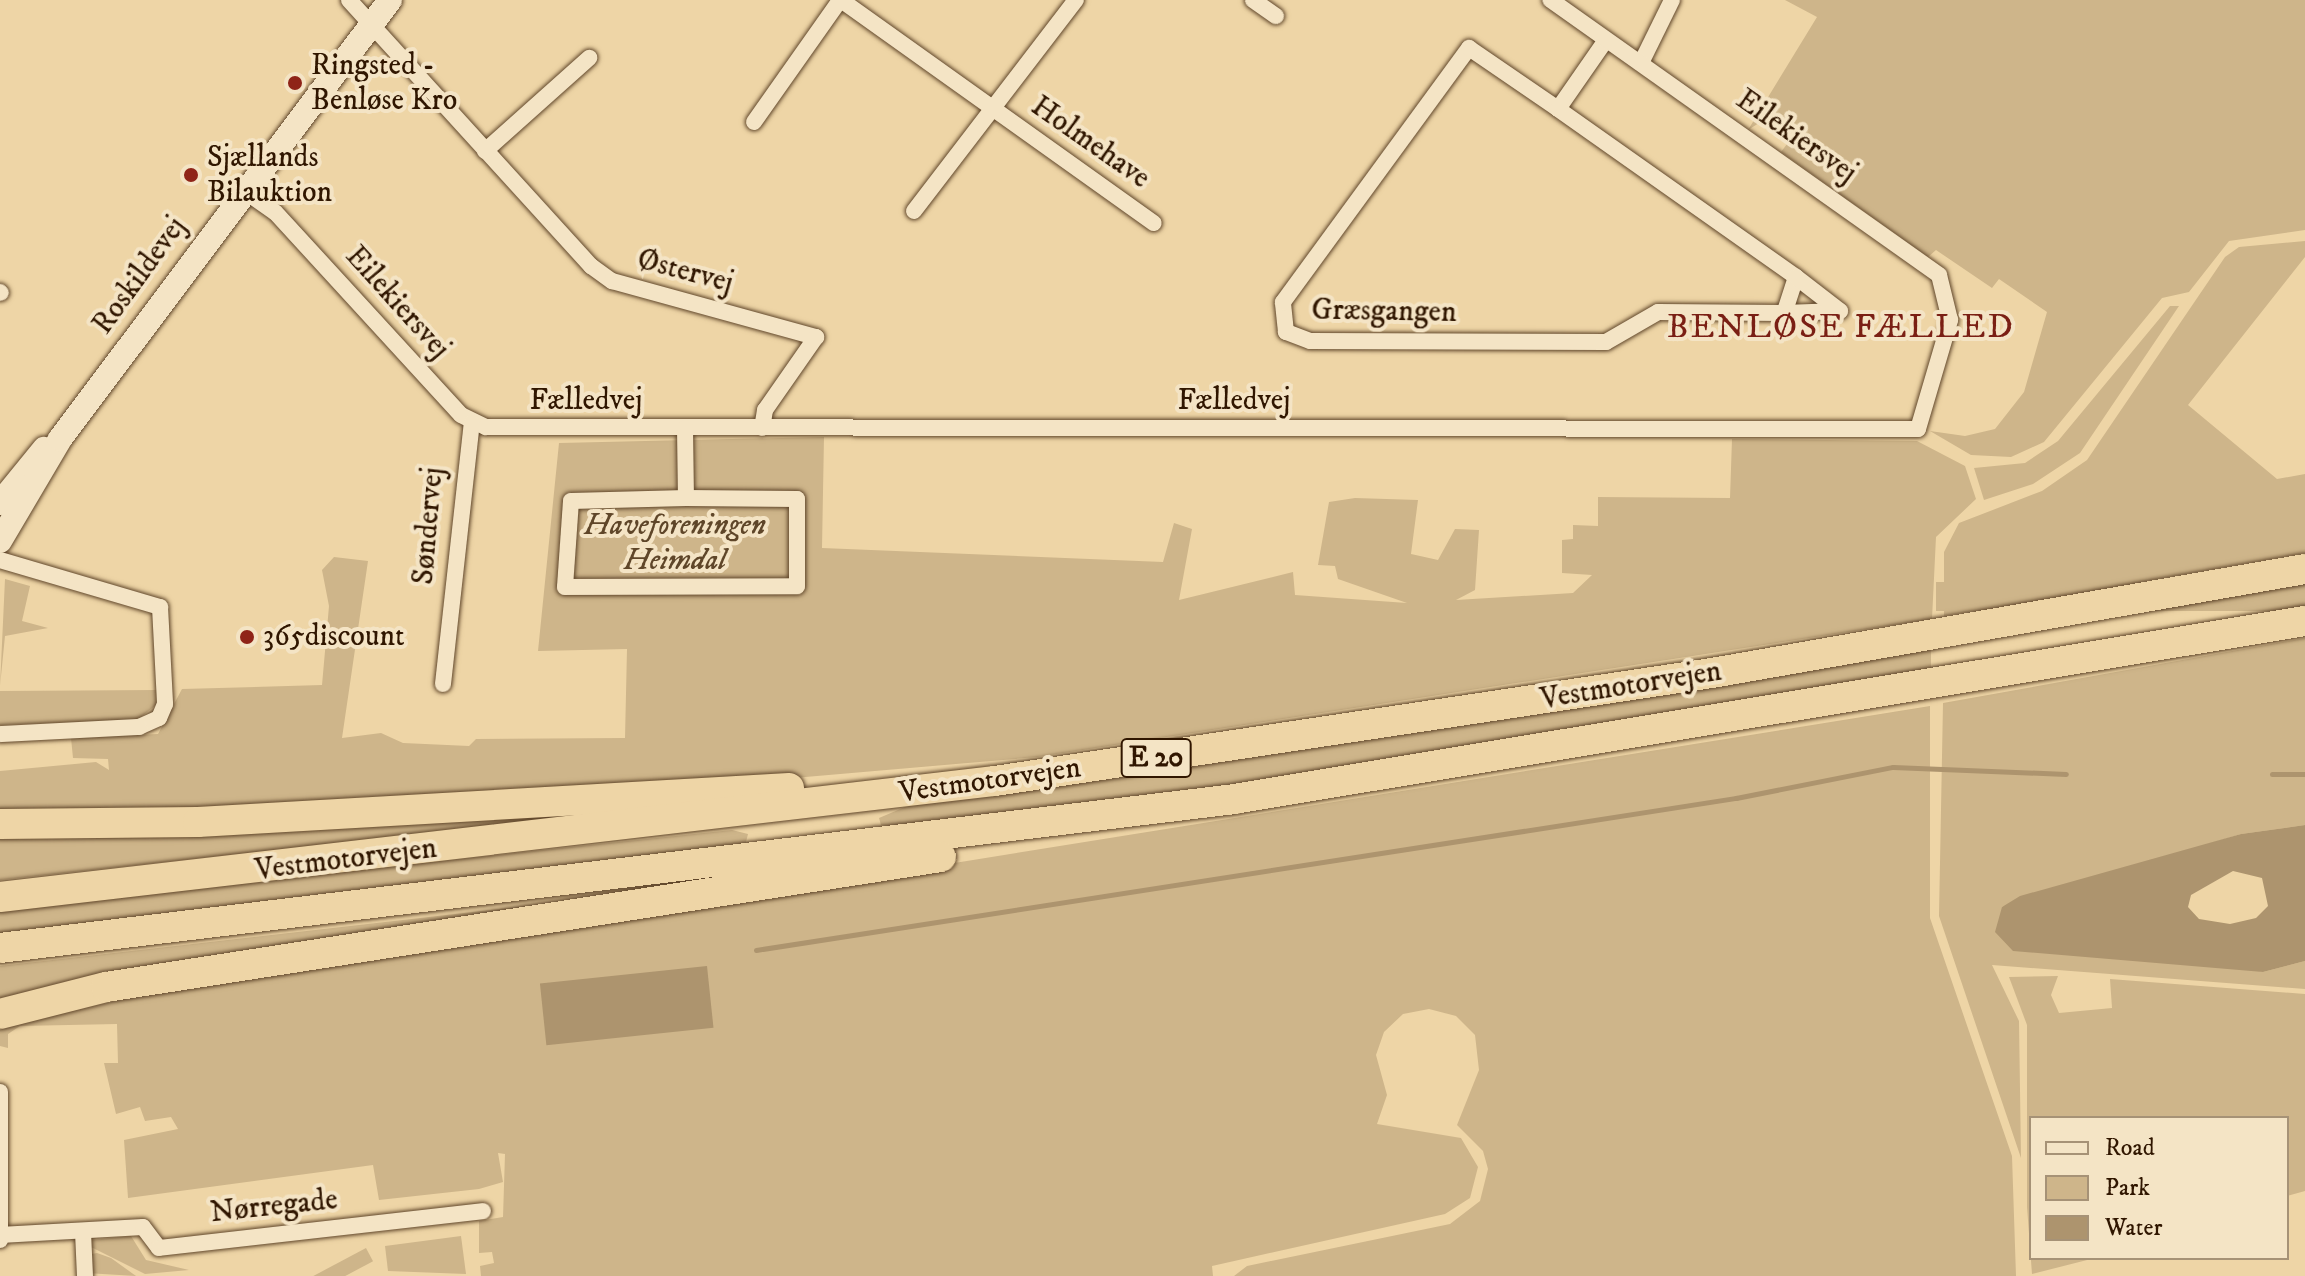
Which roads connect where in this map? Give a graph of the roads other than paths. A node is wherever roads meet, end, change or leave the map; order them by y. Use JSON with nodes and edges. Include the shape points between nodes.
{"nodes":[{"id":1,"x":349,"y":0,"type":"edge"},
{"id":2,"x":390,"y":0,"type":"edge"},
{"id":3,"x":840,"y":0,"type":"edge"},
{"id":4,"x":1076,"y":0,"type":"edge"},
{"id":5,"x":1253,"y":0,"type":"edge"},
{"id":6,"x":1550,"y":0,"type":"edge"},
{"id":7,"x":1672,"y":0,"type":"edge"},
{"id":8,"x":1276,"y":16,"type":"dead end"},
{"id":9,"x":374,"y":22,"type":"junction"},
{"id":10,"x":1606,"y":40,"type":"junction"},
{"id":11,"x":589,"y":58,"type":"dead end"},
{"id":12,"x":1641,"y":63,"type":"junction"},
{"id":13,"x":994,"y":109,"type":"junction"},
{"id":14,"x":1558,"y":109,"type":"junction"},
{"id":15,"x":754,"y":122,"type":"dead end"},
{"id":16,"x":485,"y":151,"type":"junction"},
{"id":17,"x":243,"y":190,"type":"junction"},
{"id":18,"x":914,"y":211,"type":"dead end"},
{"id":19,"x":1154,"y":223,"type":"dead end"},
{"id":20,"x":1796,"y":277,"type":"junction"},
{"id":21,"x":1784,"y":313,"type":"junction"},
{"id":22,"x":1943,"y":356,"type":"joint"},
{"id":23,"x":472,"y":423,"type":"junction"},
{"id":24,"x":685,"y":428,"type":"junction"},
{"id":25,"x":762,"y":428,"type":"junction"},
{"id":26,"x":60,"y":439,"type":"junction"},
{"id":27,"x":686,"y":498,"type":"junction"},
{"id":28,"x":0,"y":503,"type":"edge"},
{"id":29,"x":0,"y":541,"type":"edge"},
{"id":30,"x":0,"y":560,"type":"edge"},
{"id":31,"x":2305,"y":569,"type":"edge"},
{"id":32,"x":2305,"y":621,"type":"edge"},
{"id":33,"x":443,"y":684,"type":"dead end"},
{"id":34,"x":0,"y":734,"type":"edge"},
{"id":35,"x":995,"y":781,"type":"junction"},
{"id":36,"x":1234,"y":799,"type":"junction"},
{"id":37,"x":0,"y":824,"type":"edge"},
{"id":38,"x":0,"y":897,"type":"edge"},
{"id":39,"x":0,"y":948,"type":"edge"},
{"id":40,"x":0,"y":1014,"type":"edge"},
{"id":41,"x":0,"y":1092,"type":"edge"},
{"id":42,"x":483,"y":1211,"type":"dead end"},
{"id":43,"x":83,"y":1232,"type":"junction"},
{"id":44,"x":0,"y":1238,"type":"edge"},
{"id":45,"x":85,"y":1276,"type":"edge"}],
"edges":[{"from":1,"to":9,"type":"street","name":"Østervej"},
{"from":2,"to":9,"type":"street","name":"Roskildevej"},
{"from":3,"to":13,"type":"street","name":"Holmehave"},
{"from":3,"to":15,"type":"street","name":"Holmehave"},
{"from":4,"to":13,"type":"street","name":"Holmehave"},
{"from":5,"to":8,"type":"street"},
{"from":6,"to":10,"type":"street","name":"Eilekiersvej"},
{"from":7,"to":12,"type":"street"},
{"from":9,"to":16,"type":"street","name":"Østervej"},
{"from":9,"to":17,"type":"street","name":"Roskildevej"},
{"from":10,"to":12,"type":"street","name":"Eilekiersvej"},
{"from":10,"to":14,"type":"street"},
{"from":11,"to":16,"type":"street"},
{"from":12,"to":22,"type":"street","name":"Eilekiersvej","via":[[1931,268],[1948,296]]},
{"from":13,"to":18,"type":"street","name":"Holmehave"},
{"from":13,"to":19,"type":"street","name":"Holmehave"},
{"from":14,"to":20,"type":"street","name":"Græsgangen"},
{"from":14,"to":21,"type":"street","name":"Græsgangen","via":[[1469,48],[1283,302],[1286,332],[1310,341],[1606,342],[1658,312]]},
{"from":16,"to":25,"type":"street","name":"Østervej","via":[[612,281],[816,337],[765,410]]},
{"from":17,"to":23,"type":"street","name":"Eilekiersvej","via":[[275,212]]},
{"from":17,"to":26,"type":"street","name":"Roskildevej"},
{"from":20,"to":21,"type":"street"},
{"from":20,"to":21,"type":"street","name":"Græsgangen","via":[[1840,311]]},
{"from":22,"to":25,"type":"street","name":"Fælledvej","via":[[1918,429],[1896,434]]},
{"from":23,"to":24,"type":"street","name":"Fælledvej"},
{"from":23,"to":33,"type":"street","name":"Søndervej"},
{"from":24,"to":25,"type":"street","name":"Fælledvej"},
{"from":24,"to":27,"type":"street"},
{"from":26,"to":28,"type":"street","name":"Roskildevej","via":[[41,451]]},
{"from":26,"to":29,"type":"street","name":"Roskildevej"},
{"from":27,"to":27,"type":"street","via":[[571,501],[565,587],[797,586],[797,499]]},
{"from":30,"to":34,"type":"street","via":[[160,607],[165,704],[159,718],[139,727]]},
{"from":31,"to":35,"type":"highway","name":"Vestmotorvejen","number":"E 20","via":[[1712,673]]},
{"from":32,"to":36,"type":"highway","name":"Vestmotorvejen","number":"E 20"},
{"from":35,"to":37,"type":"highway","via":[[198,822]]},
{"from":35,"to":38,"type":"highway","name":"Vestmotorvejen","number":"E 20"},
{"from":36,"to":39,"type":"highway","name":"Vestmotorvejen","number":"E 20"},
{"from":36,"to":40,"type":"highway","via":[[1170,821],[106,987]]},
{"from":41,"to":44,"type":"street","name":"Nørregade"},
{"from":42,"to":43,"type":"street","name":"Nørregade","via":[[159,1248],[143,1227]]},
{"from":43,"to":44,"type":"street","name":"Nørregade"},
{"from":43,"to":45,"type":"street"}]}
